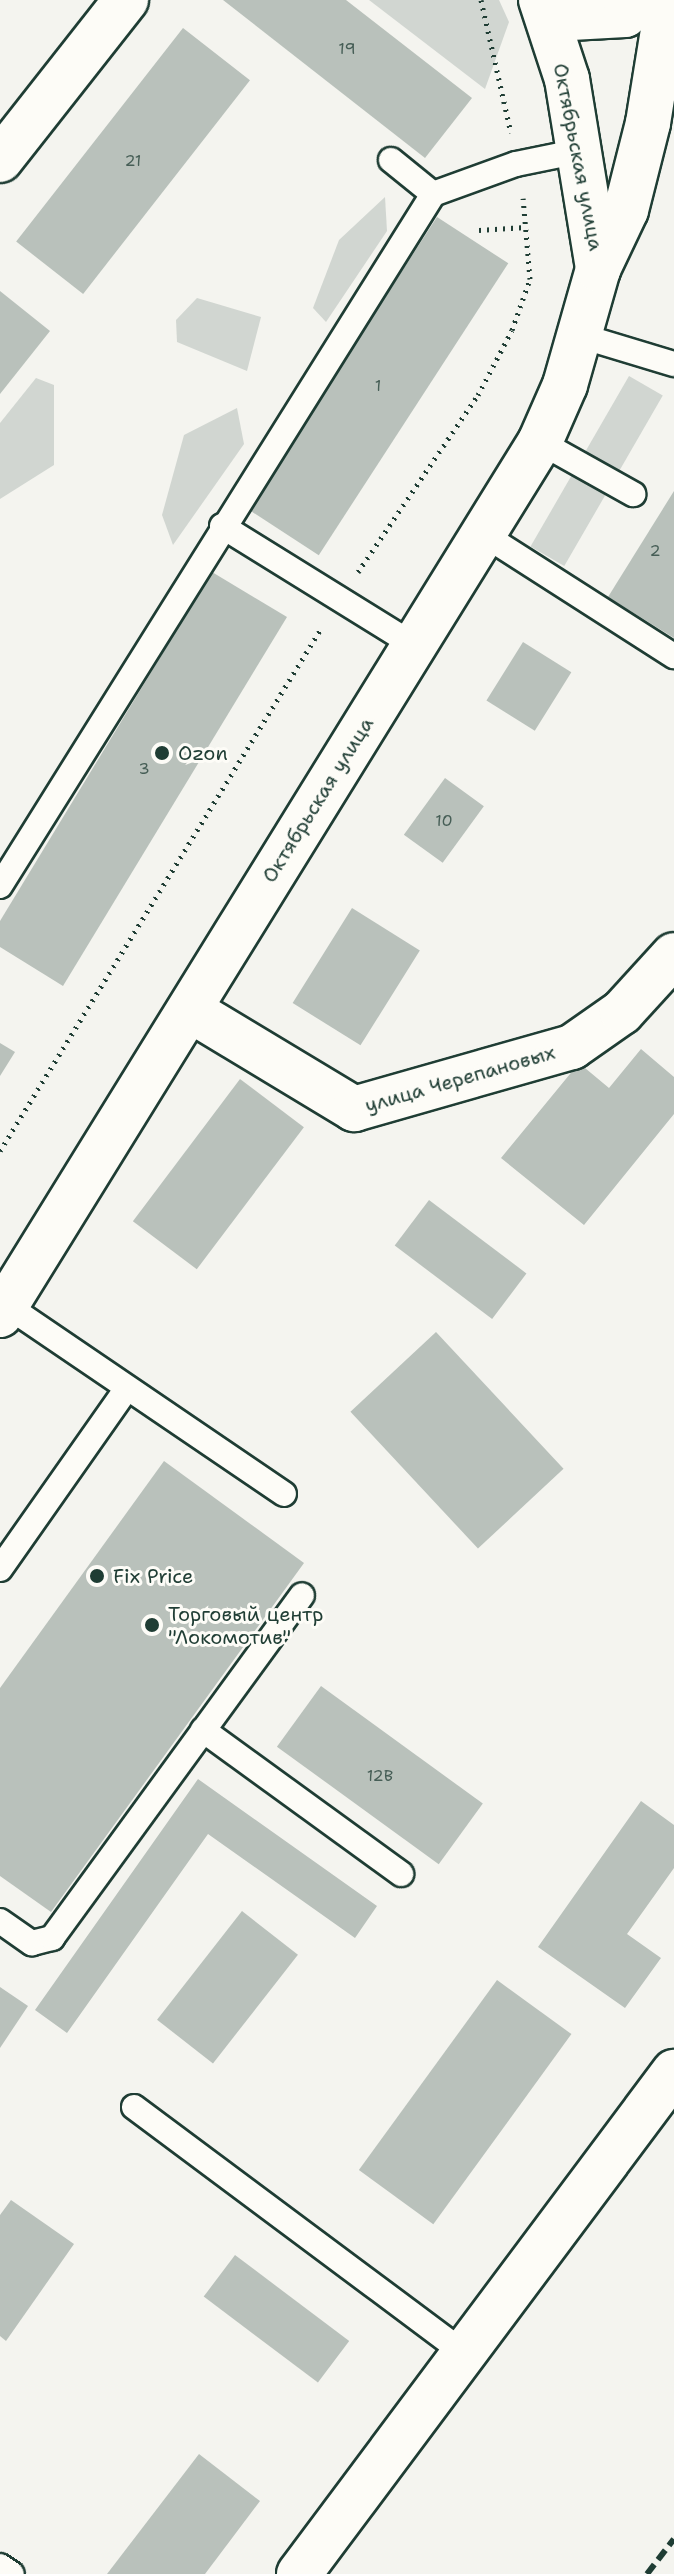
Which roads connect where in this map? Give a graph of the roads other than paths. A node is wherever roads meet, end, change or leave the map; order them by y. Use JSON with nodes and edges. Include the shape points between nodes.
{"nodes":[{"id":1,"x":126,"y":0,"type":"edge"},
{"id":2,"x":541,"y":0,"type":"edge"},
{"id":3,"x":558,"y":0,"type":"edge"},
{"id":4,"x":639,"y":0,"type":"edge"},
{"id":5,"x":668,"y":0,"type":"edge"},
{"id":6,"x":661,"y":128,"type":"edge"},
{"id":7,"x":580,"y":151,"type":"junction"},
{"id":8,"x":0,"y":160,"type":"edge"},
{"id":9,"x":391,"y":160,"type":"dead end"},
{"id":10,"x":433,"y":194,"type":"junction"},
{"id":11,"x":598,"y":269,"type":"junction"},
{"id":12,"x":581,"y":336,"type":"junction"},
{"id":13,"x":674,"y":364,"type":"edge"},
{"id":14,"x":540,"y":442,"type":"junction"},
{"id":15,"x":633,"y":494,"type":"dead end"},
{"id":16,"x":222,"y":526,"type":"junction"},
{"id":17,"x":483,"y":534,"type":"junction"},
{"id":18,"x":414,"y":645,"type":"junction"},
{"id":19,"x":674,"y":656,"type":"edge"},
{"id":20,"x":0,"y":886,"type":"edge"},
{"id":21,"x":674,"y":955,"type":"edge"},
{"id":22,"x":190,"y":1010,"type":"junction"},
{"id":23,"x":3,"y":1310,"type":"edge"},
{"id":24,"x":127,"y":1388,"type":"junction"},
{"id":25,"x":284,"y":1494,"type":"dead end"},
{"id":26,"x":0,"y":1569,"type":"edge"},
{"id":27,"x":302,"y":1595,"type":"dead end"},
{"id":28,"x":203,"y":1730,"type":"junction"},
{"id":29,"x":401,"y":1874,"type":"dead end"},
{"id":30,"x":0,"y":1921,"type":"edge"},
{"id":31,"x":674,"y":2072,"type":"edge"},
{"id":32,"x":134,"y":2107,"type":"dead end"},
{"id":33,"x":463,"y":2352,"type":"junction"},
{"id":34,"x":0,"y":2566,"type":"edge"},
{"id":35,"x":12,"y":2574,"type":"edge"},
{"id":36,"x":299,"y":2574,"type":"edge"}],
"edges":[{"from":1,"to":8,"type":"street"},
{"from":2,"to":7,"type":"street","name":"Октябрьская улица","via":[[567,79]]},
{"from":3,"to":4,"type":"street","via":[[571,18],[625,15]]},
{"from":5,"to":6,"type":"street","name":"Октябрьская улица"},
{"from":6,"to":11,"type":"street","name":"Октябрьская улица"},
{"from":7,"to":10,"type":"lane","via":[[516,164]]},
{"from":7,"to":11,"type":"street","name":"Октябрьская улица"},
{"from":9,"to":10,"type":"lane"},
{"from":10,"to":16,"type":"lane"},
{"from":11,"to":12,"type":"street","name":"Октябрьская улица"},
{"from":12,"to":13,"type":"lane"},
{"from":12,"to":14,"type":"street","name":"Октябрьская улица"},
{"from":14,"to":15,"type":"lane"},
{"from":14,"to":17,"type":"street","name":"Октябрьская улица"},
{"from":16,"to":18,"type":"lane"},
{"from":16,"to":20,"type":"lane"},
{"from":17,"to":18,"type":"street","name":"Октябрьская улица"},
{"from":17,"to":19,"type":"lane"},
{"from":18,"to":22,"type":"street","name":"Октябрьская улица"},
{"from":21,"to":22,"type":"street","name":"улица Черепановых","via":[[622,1012],[572,1047],[354,1109]]},
{"from":22,"to":23,"type":"street","name":"Октябрьская улица"},
{"from":23,"to":24,"type":"lane"},
{"from":24,"to":25,"type":"lane"},
{"from":24,"to":26,"type":"lane"},
{"from":27,"to":28,"type":"lane"},
{"from":28,"to":29,"type":"lane"},
{"from":28,"to":30,"type":"lane","via":[[52,1938],[32,1943]]},
{"from":31,"to":33,"type":"street"},
{"from":32,"to":33,"type":"lane"},
{"from":33,"to":36,"type":"street"},
{"from":34,"to":35,"type":"lane"}]}
